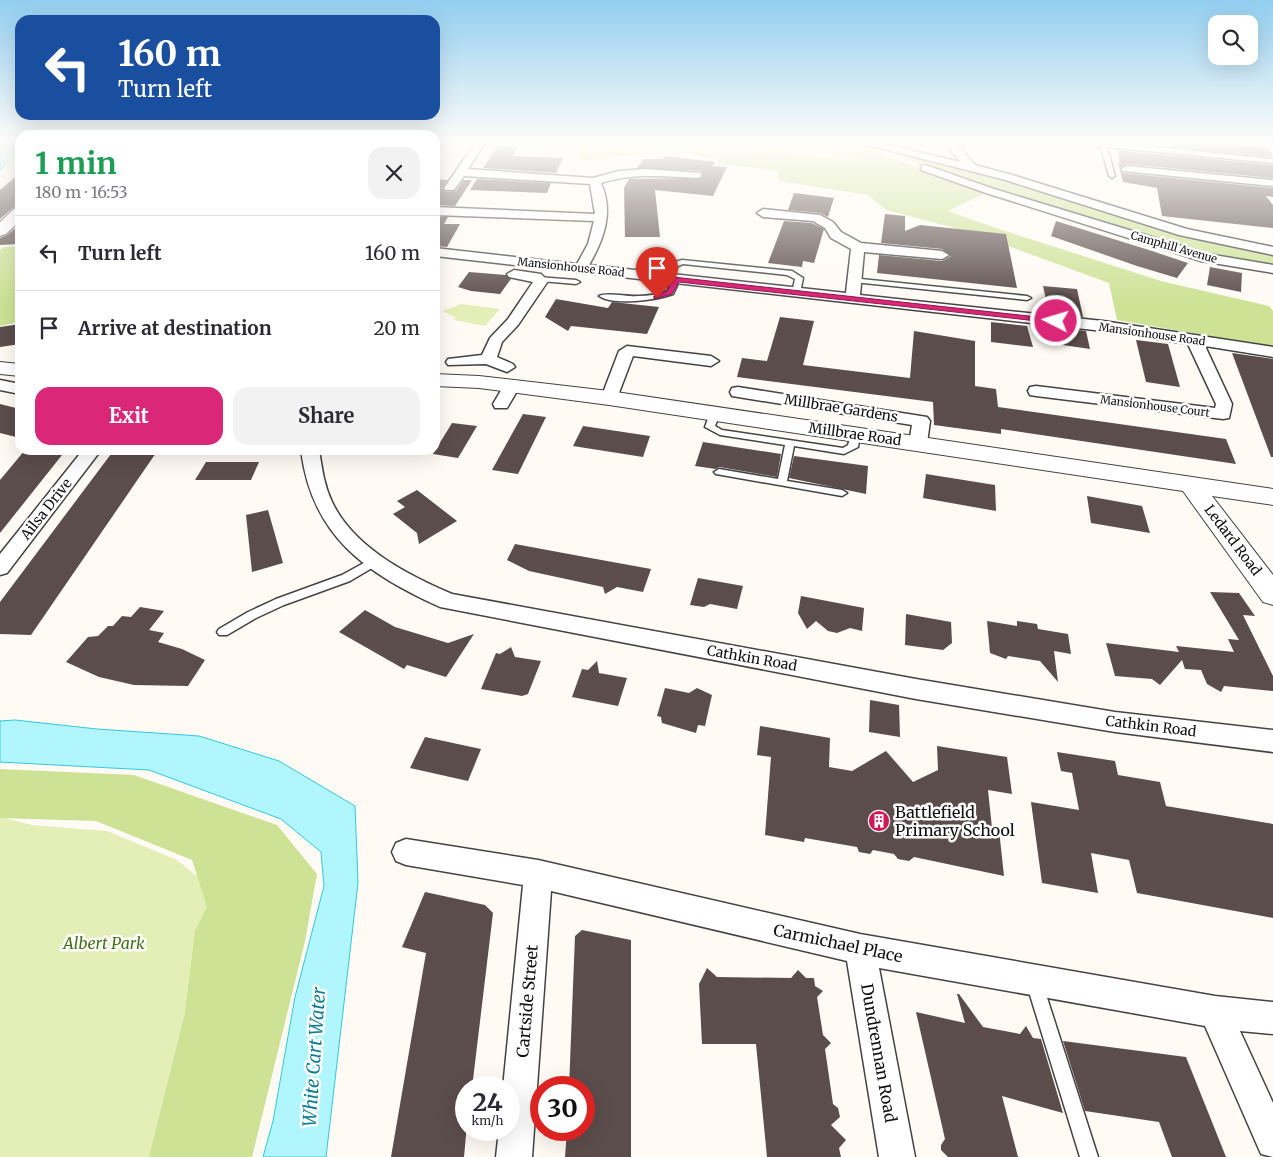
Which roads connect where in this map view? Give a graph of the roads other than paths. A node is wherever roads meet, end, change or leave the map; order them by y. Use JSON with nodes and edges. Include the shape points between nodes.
{"nodes":[{"id":1,"x":599,"y":196,"type":"edge"},
{"id":2,"x":1008,"y":196,"type":"edge"},
{"id":3,"x":1066,"y":196,"type":"edge"},
{"id":4,"x":440,"y":211,"type":"edge"},
{"id":5,"x":763,"y":213,"type":"dead end"},
{"id":6,"x":15,"y":217,"type":"edge"},
{"id":7,"x":600,"y":218,"type":"junction"},
{"id":8,"x":0,"y":231,"type":"edge"},
{"id":9,"x":858,"y":247,"type":"junction"},
{"id":10,"x":1273,"y":251,"type":"edge"},
{"id":11,"x":440,"y":253,"type":"edge"},
{"id":12,"x":942,"y":255,"type":"dead end"},
{"id":13,"x":478,"y":257,"type":"junction"},
{"id":14,"x":440,"y":266,"type":"edge"},
{"id":15,"x":581,"y":268,"type":"junction"},
{"id":16,"x":468,"y":269,"type":"junction"},
{"id":17,"x":1273,"y":269,"type":"edge"},
{"id":18,"x":541,"y":279,"type":"junction"},
{"id":19,"x":672,"y":279,"type":"junction"},
{"id":20,"x":854,"y":280,"type":"junction"},
{"id":21,"x":576,"y":282,"type":"dead end"},
{"id":22,"x":603,"y":296,"type":"dead end"},
{"id":23,"x":1027,"y":298,"type":"dead end"},
{"id":24,"x":852,"y":299,"type":"junction"},
{"id":25,"x":1194,"y":339,"type":"junction"},
{"id":26,"x":1273,"y":352,"type":"edge"},
{"id":27,"x":488,"y":359,"type":"junction"},
{"id":28,"x":711,"y":361,"type":"dead end"},
{"id":29,"x":454,"y":362,"type":"dead end"},
{"id":30,"x":0,"y":368,"type":"edge"},
{"id":31,"x":15,"y":370,"type":"edge"},
{"id":32,"x":440,"y":380,"type":"edge"},
{"id":33,"x":0,"y":385,"type":"edge"},
{"id":34,"x":507,"y":386,"type":"junction"},
{"id":35,"x":15,"y":388,"type":"edge"},
{"id":36,"x":1036,"y":390,"type":"dead end"},
{"id":37,"x":738,"y":392,"type":"dead end"},
{"id":38,"x":610,"y":398,"type":"junction"},
{"id":39,"x":714,"y":413,"type":"junction"},
{"id":40,"x":855,"y":434,"type":"junction"},
{"id":41,"x":790,"y":443,"type":"junction"},
{"id":42,"x":918,"y":443,"type":"junction"},
{"id":43,"x":88,"y":455,"type":"edge"},
{"id":44,"x":310,"y":455,"type":"edge"},
{"id":45,"x":719,"y":472,"type":"dead end"},
{"id":46,"x":782,"y":482,"type":"junction"},
{"id":47,"x":1192,"y":486,"type":"junction"},
{"id":48,"x":842,"y":494,"type":"dead end"},
{"id":49,"x":1273,"y":497,"type":"edge"},
{"id":50,"x":373,"y":562,"type":"junction"},
{"id":51,"x":0,"y":568,"type":"edge"},
{"id":52,"x":1273,"y":595,"type":"edge"},
{"id":53,"x":224,"y":632,"type":"dead end"},
{"id":54,"x":1273,"y":741,"type":"edge"},
{"id":55,"x":406,"y":852,"type":"dead end"},
{"id":56,"x":538,"y":874,"type":"junction"},
{"id":57,"x":860,"y":950,"type":"junction"},
{"id":58,"x":1033,"y":980,"type":"junction"},
{"id":59,"x":1215,"y":1012,"type":"junction"},
{"id":60,"x":1273,"y":1018,"type":"edge"},
{"id":61,"x":1273,"y":1142,"type":"edge"},
{"id":62,"x":514,"y":1157,"type":"edge"},
{"id":63,"x":897,"y":1157,"type":"edge"},
{"id":64,"x":1090,"y":1157,"type":"edge"}],
"edges":[{"from":1,"to":7,"type":"street"},
{"from":2,"to":17,"type":"street","name":"Camphill Avenue","via":[[1206,258]]},
{"from":3,"to":10,"type":"street","name":"Camphill Avenue","via":[[1175,229]]},
{"from":4,"to":7,"type":"street"},
{"from":5,"to":9,"type":"street","via":[[816,218],[828,224],[836,235]]},
{"from":6,"to":8,"type":"street"},
{"from":7,"to":15,"type":"street","via":[[596,244]]},
{"from":9,"to":12,"type":"street"},
{"from":9,"to":20,"type":"street"},
{"from":11,"to":13,"type":"street","name":"Mansionhouse Road"},
{"from":13,"to":15,"type":"street","name":"Mansionhouse Road"},
{"from":13,"to":16,"type":"street"},
{"from":14,"to":16,"type":"street"},
{"from":15,"to":19,"type":"street","name":"Mansionhouse Road"},
{"from":16,"to":18,"type":"street"},
{"from":18,"to":21,"type":"lane"},
{"from":18,"to":27,"type":"street","via":[[513,322],[495,341]]},
{"from":19,"to":22,"type":"lane","via":[[670,292],[657,298],[636,300]]},
{"from":19,"to":24,"type":"street","name":"Mansionhouse Road"},
{"from":20,"to":23,"type":"lane"},
{"from":20,"to":24,"type":"street"},
{"from":24,"to":25,"type":"street","name":"Mansionhouse Road"},
{"from":25,"to":26,"type":"street","name":"Mansionhouse Road"},
{"from":25,"to":36,"type":"street","name":"Mansionhouse Court","via":[[1224,404],[1223,414]]},
{"from":27,"to":29,"type":"street"},
{"from":27,"to":34,"type":"street"},
{"from":28,"to":38,"type":"street","via":[[627,351]]},
{"from":30,"to":31,"type":"street"},
{"from":32,"to":34,"type":"street","name":"Millbrae Road"},
{"from":33,"to":35,"type":"street"},
{"from":34,"to":38,"type":"street","name":"Millbrae Road"},
{"from":37,"to":42,"type":"street","name":"Millbrae Gardens","via":[[921,421]]},
{"from":38,"to":39,"type":"street","name":"Millbrae Road"},
{"from":39,"to":40,"type":"street","name":"Millbrae Road"},
{"from":39,"to":41,"type":"lane","via":[[710,427],[720,432]]},
{"from":40,"to":41,"type":"lane","via":[[853,447],[844,451]]},
{"from":40,"to":42,"type":"street","name":"Millbrae Road"},
{"from":41,"to":46,"type":"lane"},
{"from":42,"to":47,"type":"street","name":"Millbrae Road"},
{"from":43,"to":51,"type":"street","name":"Ailsa Drive"},
{"from":44,"to":50,"type":"street","name":"Cathkin Road","via":[[316,488],[332,518],[348,539]]},
{"from":45,"to":46,"type":"lane"},
{"from":46,"to":48,"type":"lane"},
{"from":47,"to":49,"type":"street","name":"Millbrae Road"},
{"from":47,"to":52,"type":"street","name":"Ledard Road"},
{"from":50,"to":53,"type":"lane","via":[[346,578],[259,611]]},
{"from":50,"to":54,"type":"street","name":"Cathkin Road","via":[[416,588],[448,601],[925,691],[1115,722]]},
{"from":55,"to":56,"type":"street","name":"Carmichael Place"},
{"from":56,"to":57,"type":"street","name":"Carmichael Place"},
{"from":56,"to":62,"type":"street","name":"Cartside Street"},
{"from":57,"to":58,"type":"street","name":"Carmichael Place"},
{"from":57,"to":63,"type":"street","name":"Dundrennan Road"},
{"from":58,"to":59,"type":"street","name":"Carmichael Place"},
{"from":58,"to":64,"type":"lane"},
{"from":59,"to":60,"type":"street","name":"Carmichael Place"},
{"from":59,"to":61,"type":"street"}]}
